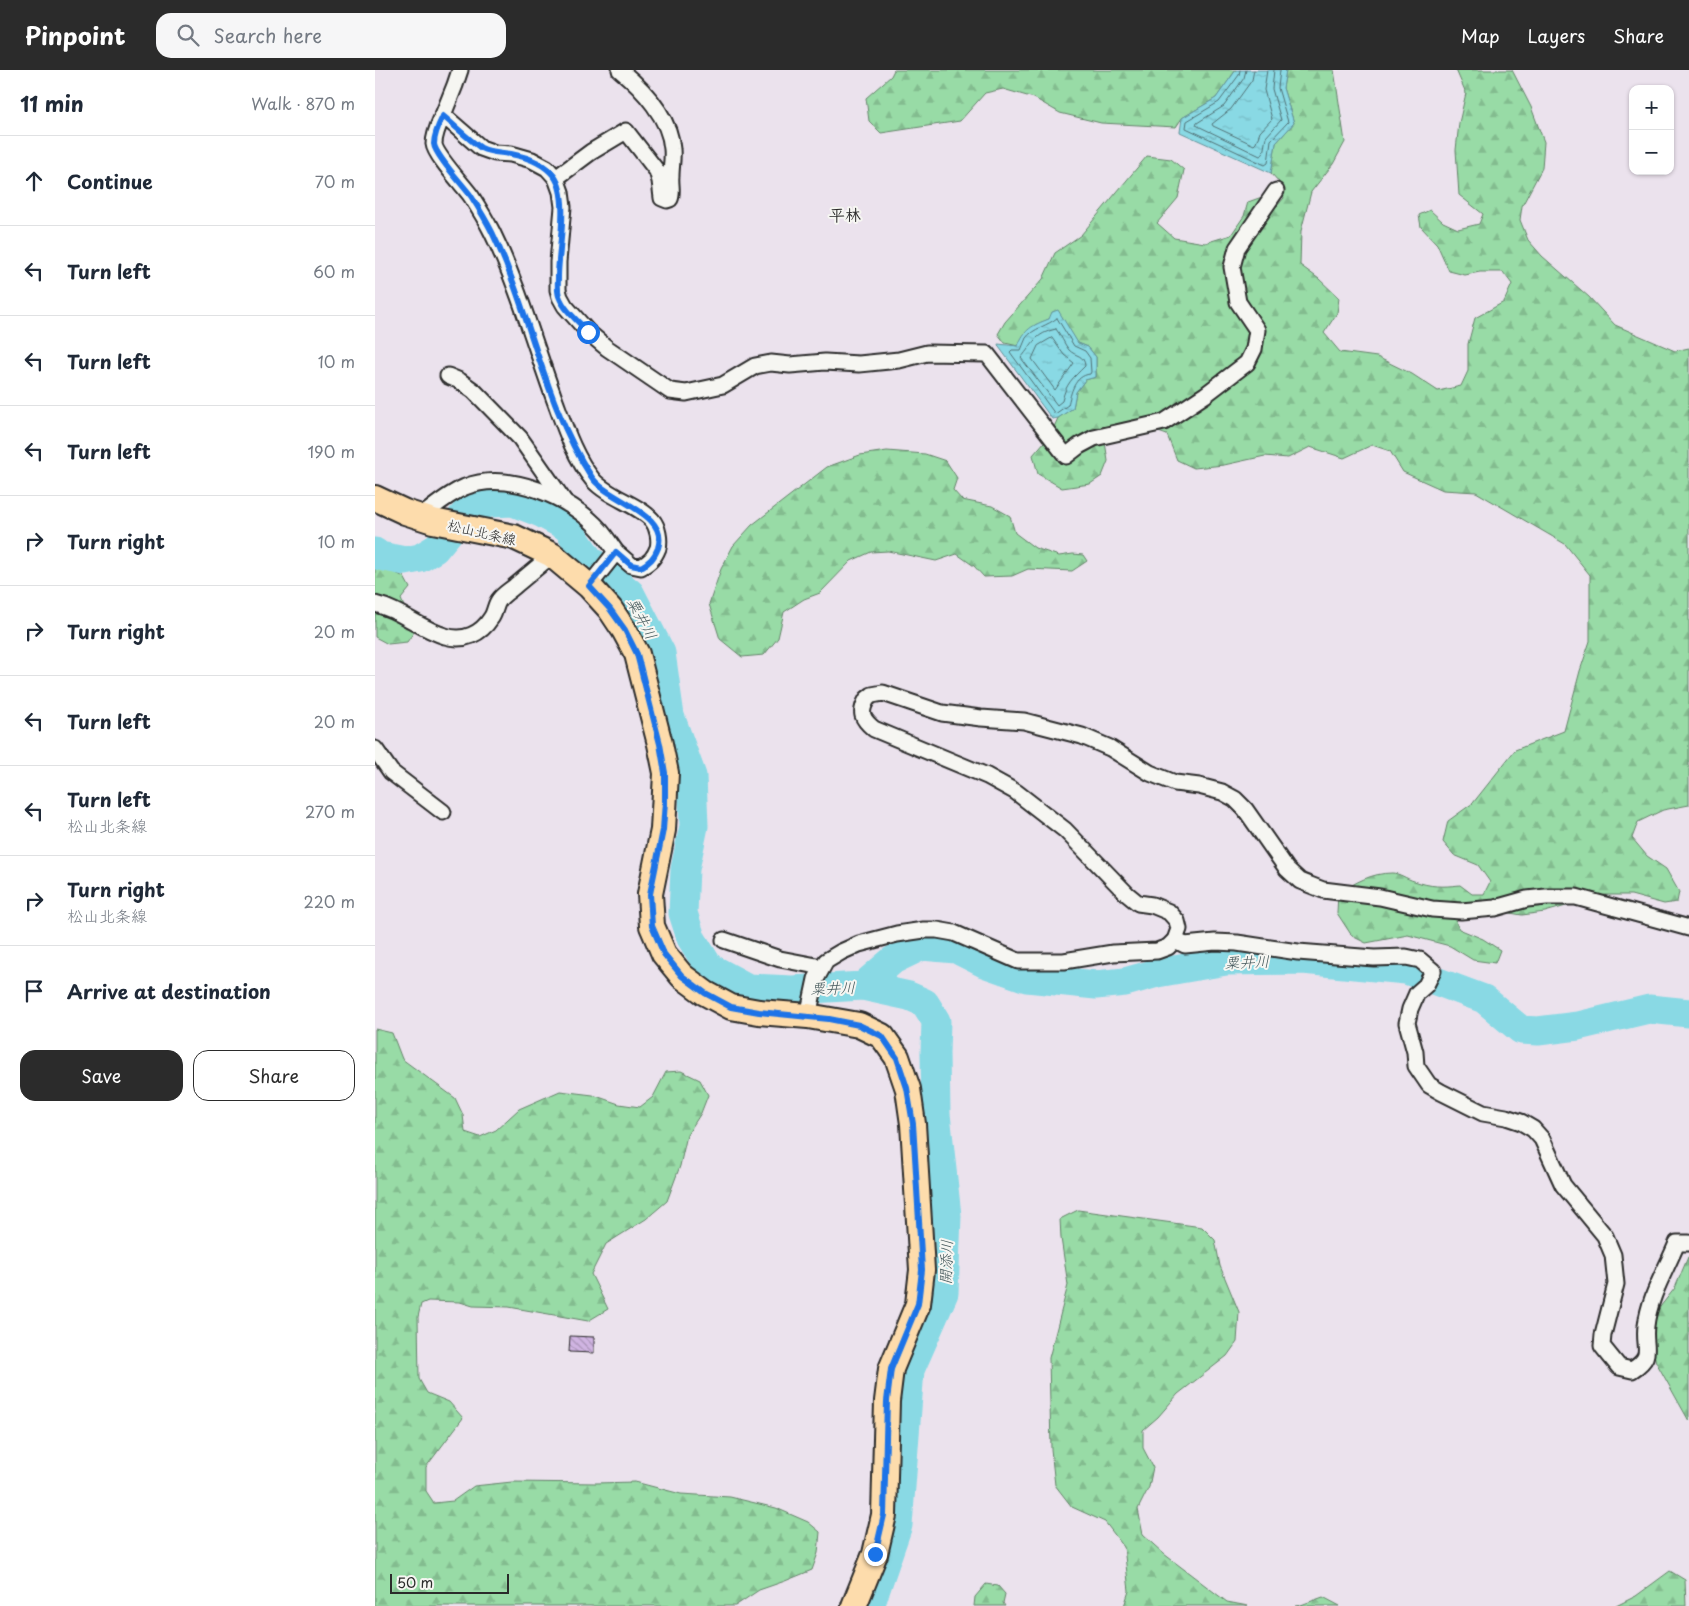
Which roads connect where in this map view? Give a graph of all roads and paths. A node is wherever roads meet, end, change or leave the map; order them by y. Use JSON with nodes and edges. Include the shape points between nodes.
{"nodes":[{"id":1,"x":460,"y":70,"type":"edge"},
{"id":2,"x":620,"y":70,"type":"edge"},
{"id":3,"x":443,"y":116,"type":"junction"},
{"id":4,"x":555,"y":178,"type":"junction"},
{"id":5,"x":1277,"y":191,"type":"dead end"},
{"id":6,"x":448,"y":376,"type":"dead end"},
{"id":7,"x":375,"y":498,"type":"edge"},
{"id":8,"x":564,"y":501,"type":"junction"},
{"id":9,"x":427,"y":519,"type":"junction"},
{"id":10,"x":614,"y":554,"type":"junction"},
{"id":11,"x":552,"y":555,"type":"junction"},
{"id":12,"x":593,"y":581,"type":"junction"},
{"id":13,"x":375,"y":604,"type":"edge"},
{"id":14,"x":375,"y":749,"type":"edge"},
{"id":15,"x":443,"y":812,"type":"dead end"},
{"id":16,"x":1689,"y":928,"type":"edge"},
{"id":17,"x":724,"y":940,"type":"dead end"},
{"id":18,"x":1175,"y":940,"type":"junction"},
{"id":19,"x":819,"y":973,"type":"junction"},
{"id":20,"x":809,"y":1009,"type":"junction"},
{"id":21,"x":1689,"y":1243,"type":"edge"},
{"id":22,"x":854,"y":1606,"type":"edge"}],
"edges":[{"from":1,"to":3,"type":"street"},
{"from":2,"to":4,"type":"street","via":[[655,108],[667,128],[672,149],[670,199],[662,198],[657,171],[626,131]]},
{"from":3,"to":4,"type":"street","via":[[481,148],[532,160],[547,168]]},
{"from":3,"to":10,"type":"street","via":[[434,145],[492,231],[579,459],[593,480],[652,520],[657,530],[659,543],[650,562],[641,567],[631,565]]},
{"from":4,"to":5,"type":"street","via":[[563,207],[558,262],[560,298],[607,348],[670,391],[685,393],[723,385],[755,366],[771,363],[859,364],[927,353],[987,354],[1066,456],[1093,438],[1165,422],[1205,396],[1247,362],[1254,349],[1257,330],[1238,302],[1232,268],[1237,248]]},
{"from":6,"to":8,"type":"street","via":[[474,391],[520,438]]},
{"from":7,"to":9,"type":"main road","name":"松山北条線"},
{"from":8,"to":9,"type":"street","via":[[529,487],[503,482],[487,483],[466,487],[433,506]]},
{"from":8,"to":10,"type":"street","via":[[600,530]]},
{"from":9,"to":11,"type":"main road","name":"松山北条線","via":[[514,538]]},
{"from":10,"to":12,"type":"street"},
{"from":11,"to":12,"type":"main road","name":"松山北条線"},
{"from":11,"to":13,"type":"street","via":[[499,601],[484,628],[474,635],[462,638],[446,636]]},
{"from":12,"to":20,"type":"main road","name":"松山北条線","via":[[637,654],[660,744],[665,801],[663,830],[650,894],[652,926],[664,954],[682,976],[731,1007],[759,1012]]},
{"from":14,"to":15,"type":"street","via":[[391,772]]},
{"from":16,"to":18,"type":"street","via":[[1577,897],[1546,896],[1495,908],[1461,911],[1431,909],[1380,896],[1323,890],[1300,881],[1287,869],[1245,809],[1222,792],[1175,783],[1150,774],[1110,748],[1051,727],[1024,720],[942,713],[883,693],[867,699],[864,720],[874,729],[987,776],[1016,792],[1065,830],[1138,903],[1169,912],[1179,929]]},
{"from":17,"to":19,"type":"street"},
{"from":18,"to":19,"type":"street","via":[[1157,951],[1018,961],[954,933],[924,930],[859,944],[826,960]]},
{"from":18,"to":21,"type":"street","via":[[1185,945],[1237,943],[1298,952],[1406,957],[1420,960],[1433,970],[1417,993],[1407,1023],[1416,1066],[1429,1085],[1441,1092],[1483,1113],[1521,1122],[1542,1139],[1563,1185],[1605,1236],[1613,1254],[1616,1284],[1602,1346],[1619,1367],[1632,1370],[1647,1355],[1646,1326],[1651,1301],[1677,1243]]},
{"from":19,"to":20,"type":"street"},
{"from":20,"to":22,"type":"main road","name":"松山北条線","via":[[882,1036],[897,1058],[907,1088],[913,1124],[920,1227],[918,1304],[891,1369],[884,1515],[875,1554]]}]}
